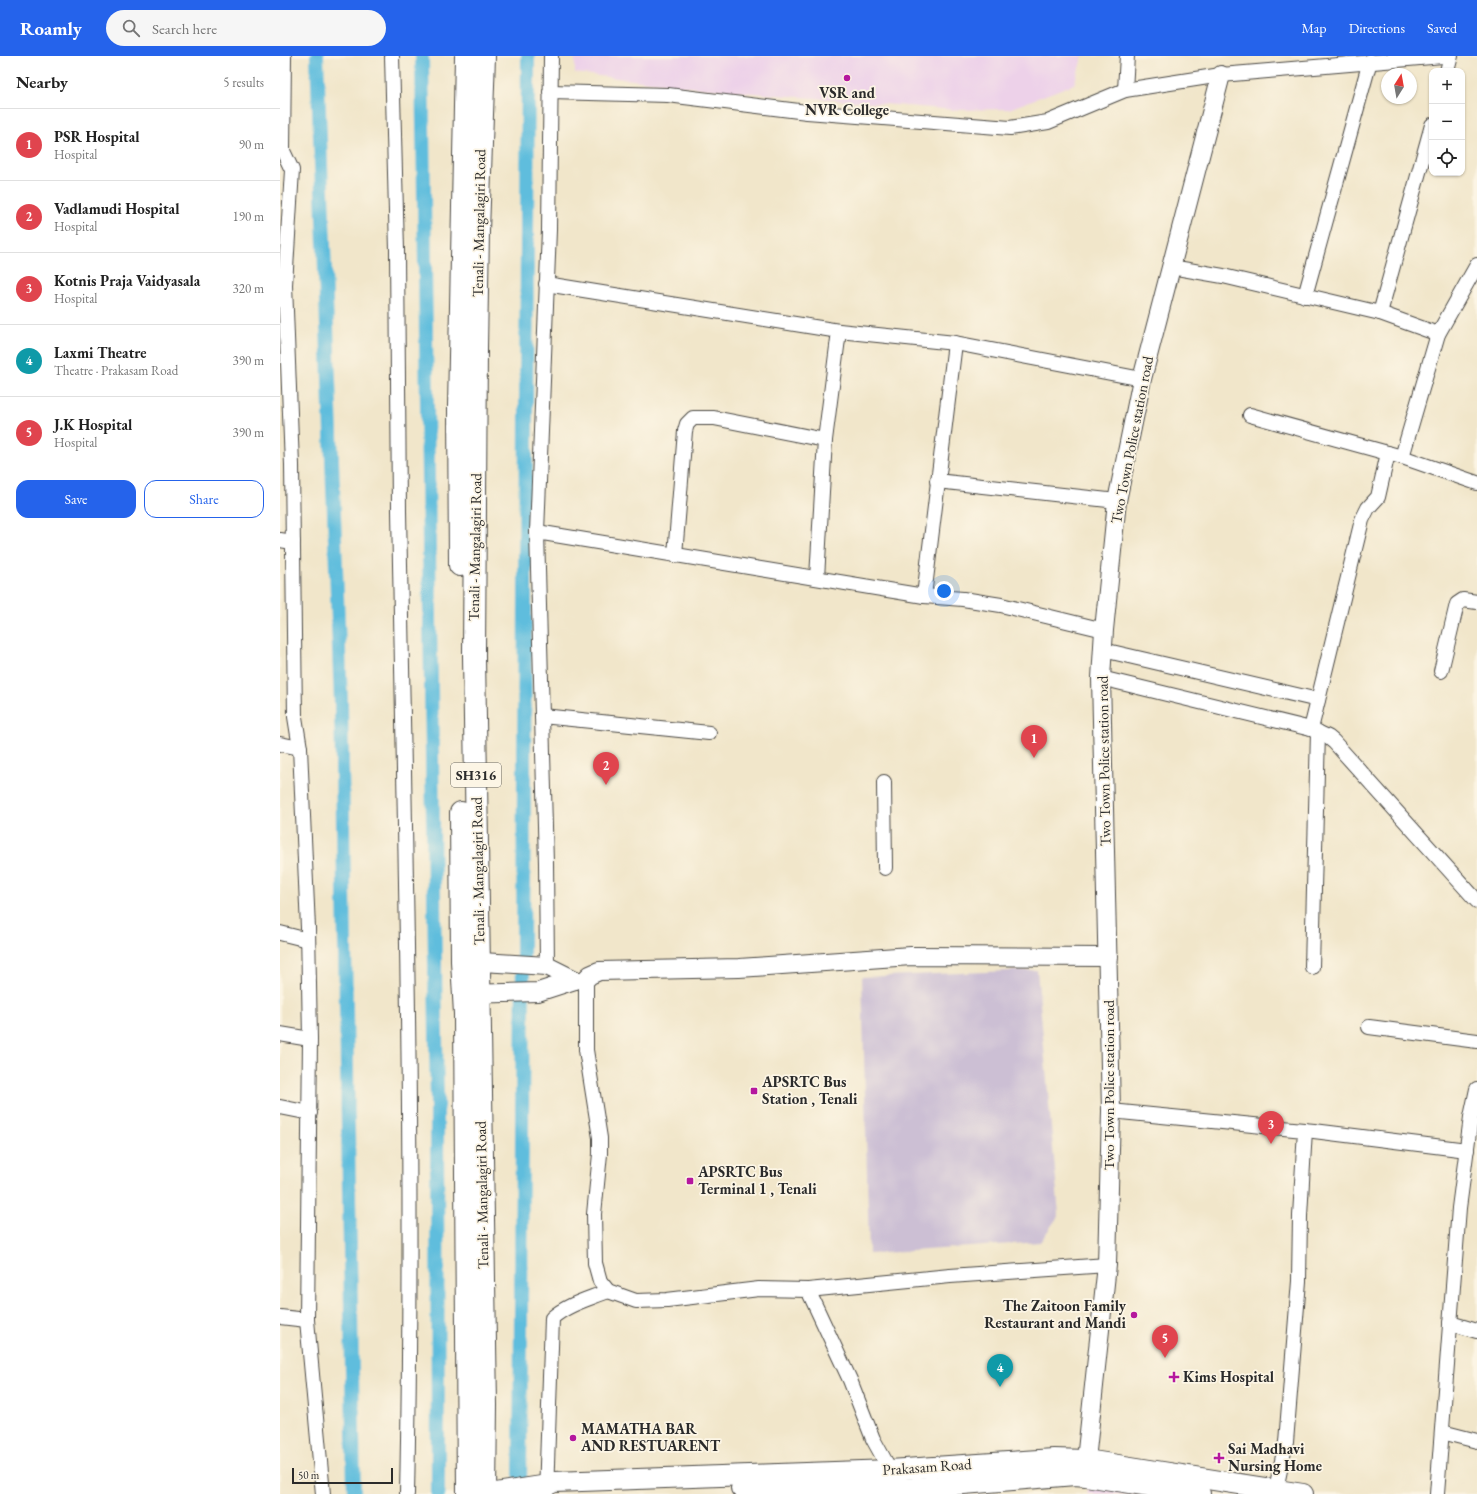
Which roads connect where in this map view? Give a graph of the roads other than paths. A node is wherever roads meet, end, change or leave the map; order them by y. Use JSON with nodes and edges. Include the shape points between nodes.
{"nodes":[{"id":1,"x":284,"y":56,"type":"edge"},
{"id":2,"x":392,"y":56,"type":"edge"},
{"id":3,"x":466,"y":56,"type":"edge"},
{"id":4,"x":484,"y":56,"type":"edge"},
{"id":5,"x":551,"y":56,"type":"edge"},
{"id":6,"x":1127,"y":56,"type":"edge"},
{"id":7,"x":1443,"y":56,"type":"edge"},
{"id":8,"x":1451,"y":56,"type":"edge"},
{"id":9,"x":1370,"y":62,"type":"junction"},
{"id":10,"x":1448,"y":68,"type":"edge"},
{"id":11,"x":1221,"y":75,"type":"junction"},
{"id":12,"x":1125,"y":90,"type":"junction"},
{"id":13,"x":550,"y":92,"type":"junction"},
{"id":14,"x":1429,"y":135,"type":"edge"},
{"id":15,"x":282,"y":151,"type":"edge"},
{"id":16,"x":1477,"y":265,"type":"edge"},
{"id":17,"x":1171,"y":267,"type":"junction"},
{"id":18,"x":282,"y":284,"type":"edge"},
{"id":19,"x":546,"y":284,"type":"junction"},
{"id":20,"x":1305,"y":296,"type":"junction"},
{"id":21,"x":1380,"y":313,"type":"junction"},
{"id":22,"x":839,"y":331,"type":"junction"},
{"id":23,"x":1438,"y":334,"type":"junction"},
{"id":24,"x":955,"y":343,"type":"junction"},
{"id":25,"x":1142,"y":379,"type":"junction"},
{"id":26,"x":285,"y":401,"type":"edge"},
{"id":27,"x":1250,"y":415,"type":"dead end"},
{"id":28,"x":825,"y":440,"type":"junction"},
{"id":29,"x":1388,"y":453,"type":"junction"},
{"id":30,"x":1402,"y":457,"type":"junction"},
{"id":31,"x":937,"y":481,"type":"junction"},
{"id":32,"x":1477,"y":483,"type":"edge"},
{"id":33,"x":1117,"y":501,"type":"junction"},
{"id":34,"x":537,"y":532,"type":"junction"},
{"id":35,"x":287,"y":541,"type":"edge"},
{"id":36,"x":675,"y":555,"type":"junction"},
{"id":37,"x":817,"y":578,"type":"junction"},
{"id":38,"x":924,"y":596,"type":"junction"},
{"id":39,"x":1477,"y":602,"type":"edge"},
{"id":40,"x":1104,"y":630,"type":"junction"},
{"id":41,"x":1103,"y":650,"type":"junction"},
{"id":42,"x":1441,"y":671,"type":"dead end"},
{"id":43,"x":1101,"y":678,"type":"junction"},
{"id":44,"x":1317,"y":703,"type":"junction"},
{"id":45,"x":542,"y":716,"type":"junction"},
{"id":46,"x":1313,"y":728,"type":"junction"},
{"id":47,"x":709,"y":733,"type":"dead end"},
{"id":48,"x":280,"y":744,"type":"edge"},
{"id":49,"x":300,"y":748,"type":"junction"},
{"id":50,"x":884,"y":782,"type":"dead end"},
{"id":51,"x":885,"y":868,"type":"dead end"},
{"id":52,"x":1477,"y":901,"type":"edge"},
{"id":53,"x":280,"y":933,"type":"edge"},
{"id":54,"x":308,"y":940,"type":"junction"},
{"id":55,"x":1108,"y":958,"type":"junction"},
{"id":56,"x":476,"y":962,"type":"junction"},
{"id":57,"x":543,"y":966,"type":"junction"},
{"id":58,"x":1312,"y":967,"type":"dead end"},
{"id":59,"x":580,"y":980,"type":"junction"},
{"id":60,"x":477,"y":994,"type":"junction"},
{"id":61,"x":1369,"y":1027,"type":"dead end"},
{"id":62,"x":280,"y":1034,"type":"edge"},
{"id":63,"x":310,"y":1039,"type":"junction"},
{"id":64,"x":1477,"y":1041,"type":"edge"},
{"id":65,"x":1477,"y":1089,"type":"edge"},
{"id":66,"x":280,"y":1107,"type":"edge"},
{"id":67,"x":1111,"y":1111,"type":"junction"},
{"id":68,"x":310,"y":1113,"type":"junction"},
{"id":69,"x":1305,"y":1130,"type":"junction"},
{"id":70,"x":1467,"y":1150,"type":"junction"},
{"id":71,"x":1107,"y":1265,"type":"junction"},
{"id":72,"x":604,"y":1286,"type":"junction"},
{"id":73,"x":808,"y":1290,"type":"junction"},
{"id":74,"x":280,"y":1317,"type":"edge"},
{"id":75,"x":308,"y":1320,"type":"junction"},
{"id":76,"x":1450,"y":1323,"type":"junction"},
{"id":77,"x":1477,"y":1331,"type":"edge"},
{"id":78,"x":1442,"y":1432,"type":"junction"},
{"id":79,"x":1477,"y":1441,"type":"edge"},
{"id":80,"x":1086,"y":1460,"type":"junction"},
{"id":81,"x":890,"y":1470,"type":"junction"},
{"id":82,"x":544,"y":1488,"type":"edge"},
{"id":83,"x":1276,"y":1489,"type":"junction"},
{"id":84,"x":904,"y":1492,"type":"edge"},
{"id":85,"x":323,"y":1494,"type":"edge"},
{"id":86,"x":408,"y":1494,"type":"edge"},
{"id":87,"x":468,"y":1494,"type":"edge"},
{"id":88,"x":486,"y":1494,"type":"edge"},
{"id":89,"x":489,"y":1494,"type":"edge"},
{"id":90,"x":1200,"y":1494,"type":"edge"},
{"id":91,"x":1304,"y":1494,"type":"edge"},
{"id":92,"x":1437,"y":1494,"type":"edge"}],
"edges":[{"from":1,"to":15,"type":"street"},
{"from":2,"to":86,"type":"street","via":[[409,1031]]},
{"from":3,"to":56,"type":"main road","name":"Tenali - Mangalagiri Road","number":"SH316","via":[[459,407]]},
{"from":4,"to":56,"type":"main road","name":"Tenali - Mangalagiri Road","number":"SH316","via":[[478,231],[474,566]]},
{"from":5,"to":13,"type":"street"},
{"from":6,"to":12,"type":"street"},
{"from":7,"to":9,"type":"street"},
{"from":8,"to":10,"type":"street"},
{"from":9,"to":11,"type":"street"},
{"from":9,"to":20,"type":"street"},
{"from":11,"to":12,"type":"street"},
{"from":11,"to":17,"type":"street","name":"Two Town Police station road"},
{"from":12,"to":13,"type":"street","via":[[1048,122],[1010,128],[807,112],[668,95]]},
{"from":13,"to":19,"type":"street"},
{"from":14,"to":21,"type":"street"},
{"from":15,"to":18,"type":"street","via":[[292,170]]},
{"from":16,"to":23,"type":"street"},
{"from":17,"to":20,"type":"street","via":[[1223,276]]},
{"from":17,"to":25,"type":"street","name":"Two Town Police station road"},
{"from":18,"to":26,"type":"street"},
{"from":19,"to":22,"type":"street"},
{"from":19,"to":34,"type":"street"},
{"from":20,"to":21,"type":"street"},
{"from":21,"to":23,"type":"street"},
{"from":22,"to":24,"type":"street"},
{"from":22,"to":28,"type":"street"},
{"from":23,"to":30,"type":"street"},
{"from":24,"to":25,"type":"street"},
{"from":24,"to":31,"type":"street"},
{"from":25,"to":33,"type":"street","name":"Two Town Police station road"},
{"from":26,"to":35,"type":"street","via":[[292,465]]},
{"from":27,"to":29,"type":"street"},
{"from":28,"to":36,"type":"street","via":[[714,418],[693,418],[685,430]]},
{"from":28,"to":37,"type":"street"},
{"from":29,"to":30,"type":"street"},
{"from":29,"to":44,"type":"street","via":[[1378,497],[1362,520]]},
{"from":30,"to":32,"type":"street"},
{"from":31,"to":33,"type":"street"},
{"from":31,"to":38,"type":"street"},
{"from":33,"to":40,"type":"street","name":"Two Town Police station road"},
{"from":34,"to":36,"type":"street"},
{"from":34,"to":45,"type":"street"},
{"from":35,"to":49,"type":"street","via":[[296,717]]},
{"from":36,"to":37,"type":"street"},
{"from":37,"to":38,"type":"street"},
{"from":38,"to":40,"type":"street","via":[[1002,605]]},
{"from":39,"to":42,"type":"street","via":[[1463,600],[1457,604]]},
{"from":40,"to":41,"type":"street","name":"Two Town Police station road"},
{"from":41,"to":43,"type":"street","name":"Two Town Police station road"},
{"from":41,"to":44,"type":"street"},
{"from":43,"to":46,"type":"street"},
{"from":43,"to":55,"type":"street","name":"Two Town Police station road"},
{"from":44,"to":46,"type":"street"},
{"from":45,"to":47,"type":"street"},
{"from":45,"to":57,"type":"street","via":[[546,863]]},
{"from":46,"to":52,"type":"street","via":[[1334,742]]},
{"from":46,"to":58,"type":"street"},
{"from":48,"to":49,"type":"street"},
{"from":49,"to":54,"type":"street"},
{"from":50,"to":51,"type":"street"},
{"from":53,"to":54,"type":"street"},
{"from":54,"to":63,"type":"street"},
{"from":55,"to":59,"type":"street","via":[[911,956],[739,968],[599,971]]},
{"from":55,"to":67,"type":"street","name":"Two Town Police station road"},
{"from":56,"to":57,"type":"street"},
{"from":56,"to":60,"type":"main road","name":"Tenali - Mangalagiri Road","number":"SH316"},
{"from":57,"to":59,"type":"street"},
{"from":59,"to":60,"type":"street","via":[[538,992]]},
{"from":59,"to":72,"type":"street","via":[[587,990],[586,1050],[600,1138],[594,1214],[595,1263]]},
{"from":60,"to":87,"type":"main road","name":"Tenali - Mangalagiri Road","number":"SH316"},
{"from":60,"to":88,"type":"main road","name":"Tenali - Mangalagiri Road","number":"SH316"},
{"from":61,"to":64,"type":"street"},
{"from":62,"to":63,"type":"street"},
{"from":63,"to":68,"type":"street"},
{"from":65,"to":70,"type":"street"},
{"from":66,"to":68,"type":"street"},
{"from":67,"to":69,"type":"street"},
{"from":67,"to":71,"type":"street","name":"Two Town Police station road"},
{"from":68,"to":75,"type":"street"},
{"from":69,"to":70,"type":"street"},
{"from":69,"to":83,"type":"street","via":[[1299,1281],[1286,1442]]},
{"from":70,"to":76,"type":"street","via":[[1459,1208]]},
{"from":71,"to":73,"type":"street","via":[[950,1276]]},
{"from":71,"to":80,"type":"street","name":"Two Town Police station road"},
{"from":72,"to":73,"type":"street","via":[[636,1300],[667,1300],[759,1289]]},
{"from":72,"to":82,"type":"street","via":[[561,1310],[552,1318]]},
{"from":73,"to":81,"type":"street","via":[[850,1380],[873,1439]]},
{"from":74,"to":75,"type":"street"},
{"from":75,"to":85,"type":"street"},
{"from":76,"to":77,"type":"street"},
{"from":76,"to":78,"type":"street"},
{"from":78,"to":79,"type":"street"},
{"from":78,"to":92,"type":"street"},
{"from":80,"to":81,"type":"main road","name":"Prakasam Road","via":[[1054,1459]]},
{"from":80,"to":83,"type":"main road","name":"Prakasam Road"},
{"from":81,"to":82,"type":"main road","name":"Prakasam Road","via":[[554,1482]]},
{"from":81,"to":84,"type":"street"},
{"from":82,"to":84,"type":"main road","name":"Prakasam Road"},
{"from":82,"to":89,"type":"main road","name":"Prakasam Road"},
{"from":83,"to":91,"type":"main road","name":"Prakasam Road"},
{"from":84,"to":90,"type":"main road","name":"Prakasam Road","via":[[1076,1475]]}]}
